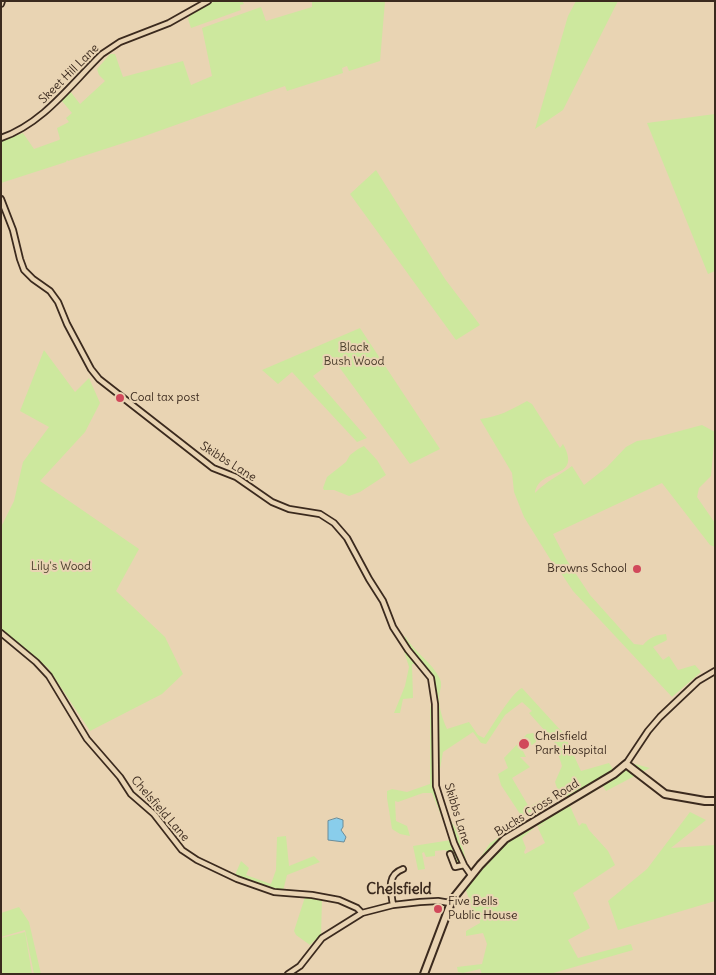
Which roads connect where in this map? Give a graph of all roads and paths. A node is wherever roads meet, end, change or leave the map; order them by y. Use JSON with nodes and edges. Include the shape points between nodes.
{"nodes":[{"id":1,"x":208,"y":1,"type":"edge"},
{"id":2,"x":1,"y":138,"type":"edge"},
{"id":3,"x":1,"y":199,"type":"edge"},
{"id":4,"x":1,"y":633,"type":"edge"},
{"id":5,"x":715,"y":671,"type":"edge"},
{"id":6,"x":626,"y":764,"type":"junction"},
{"id":7,"x":715,"y":801,"type":"edge"},
{"id":8,"x":450,"y":854,"type":"dead end"},
{"id":9,"x":464,"y":866,"type":"junction"},
{"id":10,"x":403,"y":868,"type":"dead end"},
{"id":11,"x":472,"y":875,"type":"junction"},
{"id":12,"x":450,"y":903,"type":"junction"},
{"id":13,"x":393,"y":905,"type":"junction"},
{"id":14,"x":362,"y":913,"type":"junction"},
{"id":15,"x":288,"y":974,"type":"edge"},
{"id":16,"x":424,"y":974,"type":"edge"}],
"edges":[{"from":1,"to":2,"type":"street","name":"Skeet Hill Lane","via":[[169,23],[113,46],[41,115],[20,130]]},
{"from":3,"to":9,"type":"street","name":"Skibbs Lane","via":[[22,266],[58,302],[66,324],[99,379],[213,468],[236,477],[272,502],[289,509],[320,514],[334,523],[347,538],[383,601],[393,627],[431,678],[435,704],[436,786]]},
{"from":4,"to":14,"type":"street","name":"Chelsfield Lane","via":[[49,676],[87,739],[182,850],[237,879],[274,892],[339,900]]},
{"from":5,"to":6,"type":"street","via":[[698,681],[658,719]]},
{"from":6,"to":7,"type":"street","via":[[665,794]]},
{"from":6,"to":11,"type":"street","name":"Bucks Cross Road","via":[[505,839]]},
{"from":8,"to":9,"type":"street","via":[[455,867]]},
{"from":9,"to":11,"type":"street","name":"Skibbs Lane"},
{"from":10,"to":13,"type":"street","via":[[391,880]]},
{"from":11,"to":12,"type":"street","name":"Bucks Cross Road"},
{"from":12,"to":13,"type":"street","via":[[428,901]]},
{"from":12,"to":16,"type":"street"},
{"from":13,"to":14,"type":"street"},
{"from":14,"to":15,"type":"street","via":[[322,938],[304,962]]}]}
